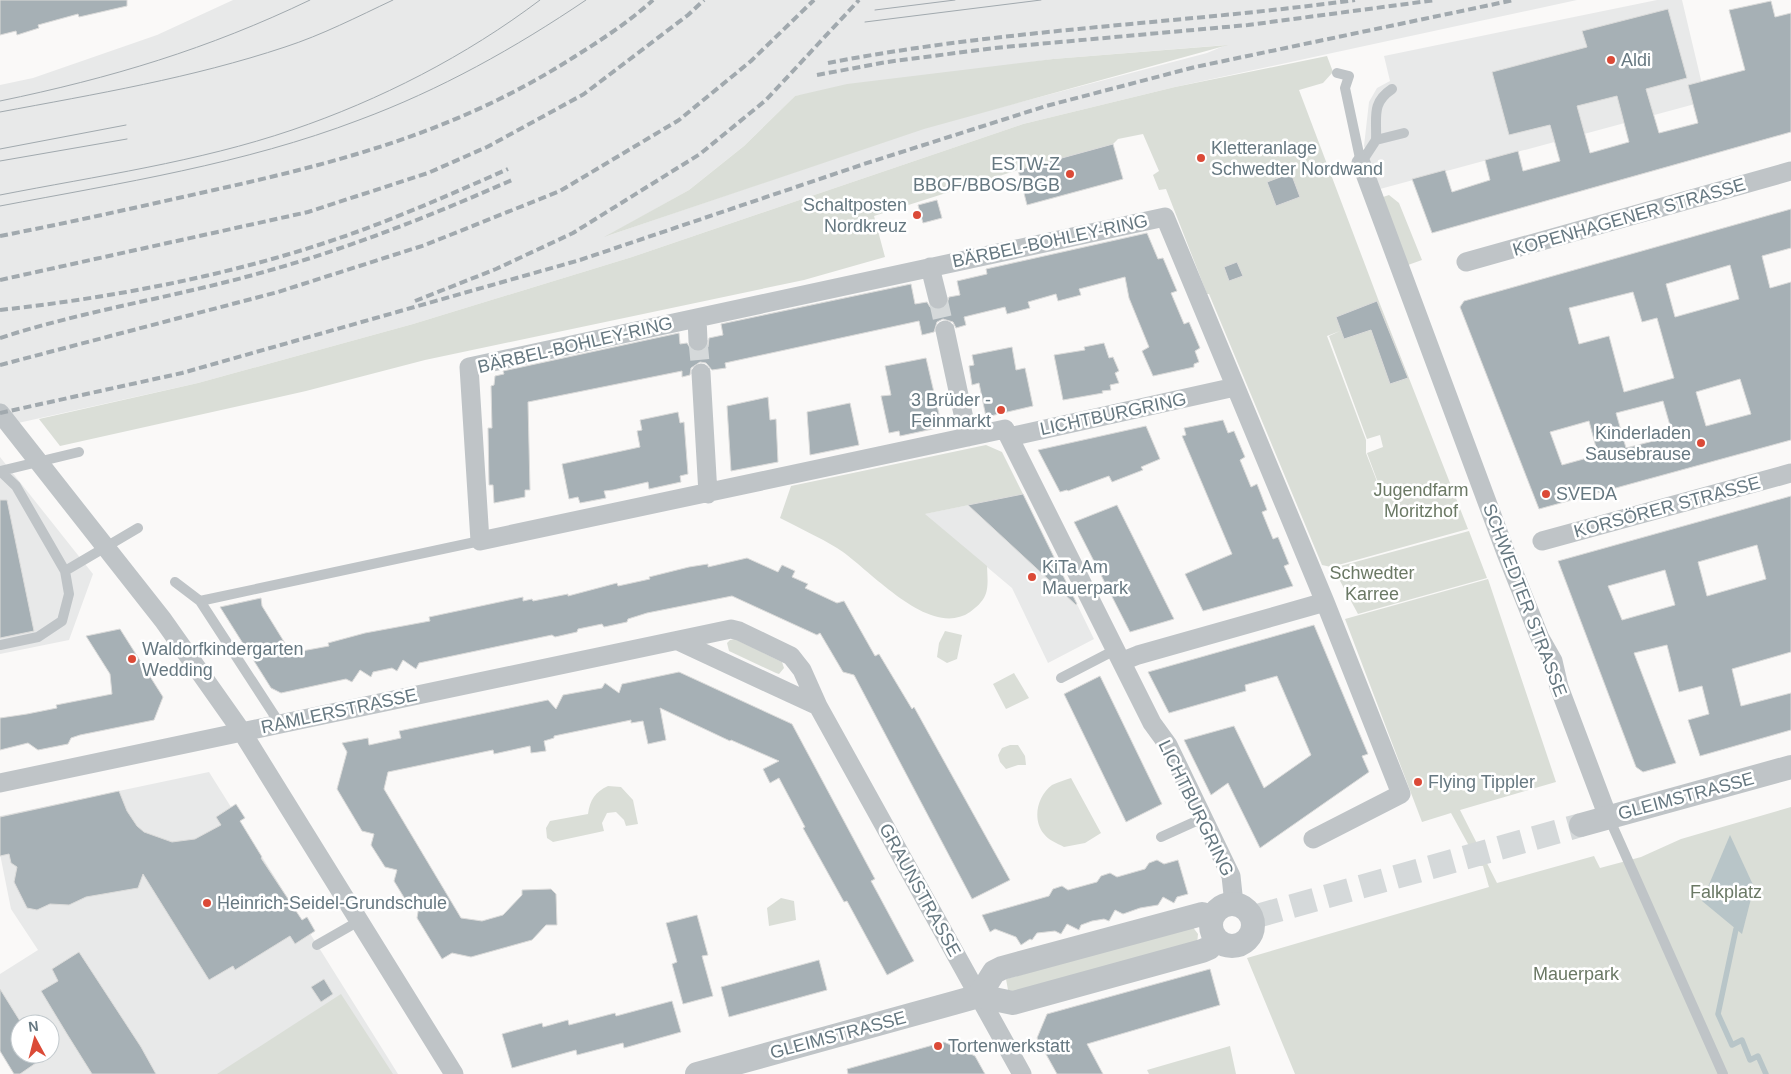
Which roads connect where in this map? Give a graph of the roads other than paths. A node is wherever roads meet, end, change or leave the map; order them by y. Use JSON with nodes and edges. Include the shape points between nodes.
{"nodes":[{"id":1,"x":1341,"y":69,"type":"dead end"},
{"id":2,"x":1392,"y":89,"type":"dead end"},
{"id":3,"x":1404,"y":133,"type":"dead end"},
{"id":4,"x":1376,"y":140,"type":"junction"},
{"id":5,"x":1360,"y":163,"type":"junction"},
{"id":6,"x":1791,"y":171,"type":"edge"},
{"id":7,"x":1466,"y":262,"type":"dead end"},
{"id":8,"x":930,"y":267,"type":"junction"},
{"id":9,"x":938,"y":299,"type":"tunnel mouth"},
{"id":10,"x":696,"y":318,"type":"junction"},
{"id":11,"x":944,"y":330,"type":"tunnel mouth"},
{"id":12,"x":698,"y":340,"type":"tunnel mouth"},
{"id":13,"x":701,"y":373,"type":"tunnel mouth"},
{"id":14,"x":1235,"y":387,"type":"junction"},
{"id":15,"x":0,"y":413,"type":"edge"},
{"id":16,"x":968,"y":437,"type":"junction"},
{"id":17,"x":1010,"y":437,"type":"junction"},
{"id":18,"x":79,"y":452,"type":"dead end"},
{"id":19,"x":0,"y":471,"type":"edge"},
{"id":20,"x":1791,"y":473,"type":"edge"},
{"id":21,"x":708,"y":494,"type":"junction"},
{"id":22,"x":138,"y":528,"type":"dead end"},
{"id":23,"x":480,"y":541,"type":"junction"},
{"id":24,"x":1542,"y":541,"type":"dead end"},
{"id":25,"x":65,"y":571,"type":"junction"},
{"id":26,"x":175,"y":582,"type":"dead end"},
{"id":27,"x":200,"y":601,"type":"junction"},
{"id":28,"x":1325,"y":602,"type":"junction"},
{"id":29,"x":678,"y":641,"type":"junction"},
{"id":30,"x":0,"y":645,"type":"edge"},
{"id":31,"x":1120,"y":655,"type":"junction"},
{"id":32,"x":1061,"y":678,"type":"dead end"},
{"id":33,"x":818,"y":706,"type":"junction"},
{"id":34,"x":280,"y":724,"type":"junction"},
{"id":35,"x":242,"y":732,"type":"junction"},
{"id":36,"x":1791,"y":767,"type":"edge"},
{"id":37,"x":0,"y":783,"type":"edge"},
{"id":38,"x":1608,"y":817,"type":"junction"},
{"id":39,"x":1203,"y":818,"type":"junction"},
{"id":40,"x":1581,"y":825,"type":"tunnel mouth"},
{"id":41,"x":1161,"y":837,"type":"dead end"},
{"id":42,"x":1313,"y":840,"type":"dead end"},
{"id":43,"x":1248,"y":912,"type":"junction"},
{"id":44,"x":1212,"y":917,"type":"junction"},
{"id":45,"x":359,"y":921,"type":"junction"},
{"id":46,"x":1217,"y":940,"type":"junction"},
{"id":47,"x":317,"y":945,"type":"dead end"},
{"id":48,"x":979,"y":996,"type":"junction"},
{"id":49,"x":454,"y":1074,"type":"edge"},
{"id":50,"x":697,"y":1074,"type":"edge"},
{"id":51,"x":1022,"y":1074,"type":"edge"},
{"id":52,"x":1723,"y":1074,"type":"edge"}],
"edges":[{"from":1,"to":5,"type":"lane","name":"SCHWEDTER STRASSE","via":[[1337,73],[1349,76],[1345,88]]},
{"from":2,"to":4,"type":"lane","via":[[1382,96],[1376,109]]},
{"from":3,"to":4,"type":"lane"},
{"from":4,"to":5,"type":"lane"},
{"from":5,"to":38,"type":"street","name":"SCHWEDTER STRASSE","via":[[1506,553],[1540,638],[1553,661],[1559,687]]},
{"from":6,"to":7,"type":"street","name":"KOPENHAGENER STRASSE"},
{"from":8,"to":9,"type":"street","name":"BÄRBEL-BOHLEY-RING"},
{"from":8,"to":10,"type":"street","name":"BÄRBEL-BOHLEY-RING"},
{"from":8,"to":14,"type":"street","name":"BÄRBEL-BOHLEY-RING","via":[[1165,217]]},
{"from":10,"to":12,"type":"street","name":"BÄRBEL-BOHLEY-RING"},
{"from":10,"to":23,"type":"street","name":"BÄRBEL-BOHLEY-RING","via":[[469,367]]},
{"from":11,"to":16,"type":"street"},
{"from":13,"to":21,"type":"street"},
{"from":14,"to":17,"type":"street","name":"LICHTBURGRING"},
{"from":14,"to":28,"type":"street"},
{"from":15,"to":35,"type":"street","via":[[163,620]]},
{"from":16,"to":17,"type":"street","via":[[1006,429]]},
{"from":16,"to":21,"type":"street"},
{"from":17,"to":31,"type":"street","name":"LICHTBURGRING"},
{"from":18,"to":19,"type":"lane"},
{"from":19,"to":25,"type":"lane","via":[[16,486]]},
{"from":20,"to":24,"type":"street","name":"KORSÖRER STRASSE"},
{"from":21,"to":23,"type":"street"},
{"from":22,"to":25,"type":"lane"},
{"from":23,"to":27,"type":"lane"},
{"from":25,"to":30,"type":"lane","via":[[69,594],[62,621],[38,637]]},
{"from":26,"to":27,"type":"lane"},
{"from":27,"to":34,"type":"lane"},
{"from":28,"to":31,"type":"street","via":[[1138,655]]},
{"from":28,"to":42,"type":"street","via":[[1401,794]]},
{"from":29,"to":33,"type":"street"},
{"from":29,"to":33,"type":"street","name":"RAMLERSTRASSE","via":[[731,629],[738,631],[798,662]]},
{"from":29,"to":34,"type":"street","name":"RAMLERSTRASSE"},
{"from":31,"to":32,"type":"lane"},
{"from":31,"to":39,"type":"street","name":"LICHTBURGRING"},
{"from":33,"to":48,"type":"street","name":"GRAUNSTRASSE"},
{"from":34,"to":35,"type":"street","name":"RAMLERSTRASSE"},
{"from":35,"to":37,"type":"street","name":"RAMLERSTRASSE"},
{"from":35,"to":45,"type":"street"},
{"from":36,"to":38,"type":"street","name":"GLEIMSTRASSE"},
{"from":38,"to":40,"type":"street","name":"GLEIMSTRASSE"},
{"from":38,"to":52,"type":"lane","name":"SCHWEDTER STRASSE"},
{"from":39,"to":41,"type":"lane"},
{"from":39,"to":43,"type":"street","name":"LICHTBURGRING"},
{"from":43,"to":44,"type":"street","via":[[1221,907]]},
{"from":43,"to":46,"type":"street","via":[[1253,932],[1244,943],[1230,946]]},
{"from":44,"to":46,"type":"street","via":[[1211,930]]},
{"from":44,"to":48,"type":"street","via":[[1202,914],[1002,968],[994,972]]},
{"from":45,"to":47,"type":"lane"},
{"from":45,"to":49,"type":"street"},
{"from":46,"to":48,"type":"street","name":"GLEIMSTRASSE","via":[[1202,951],[1013,1003]]},
{"from":48,"to":50,"type":"street","name":"GLEIMSTRASSE"},
{"from":48,"to":51,"type":"street","name":"GRAUNSTRASSE"}]}
